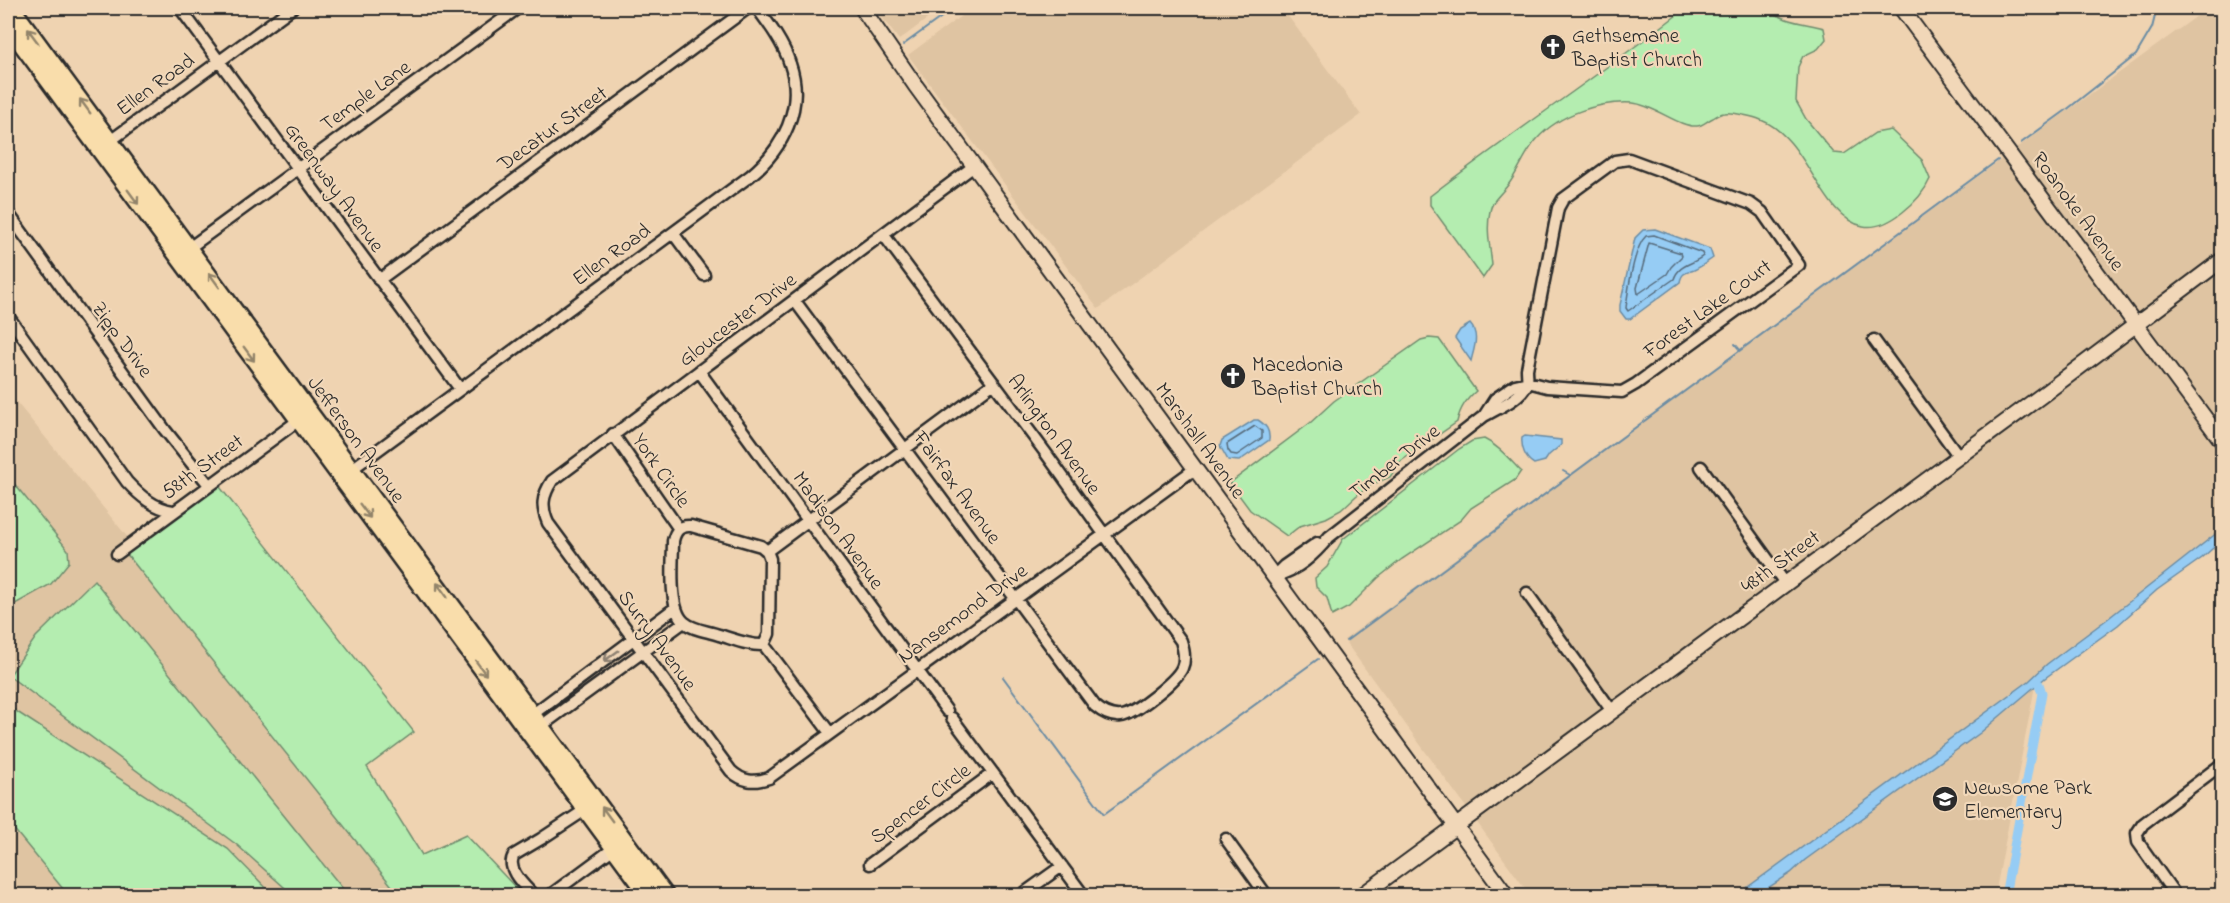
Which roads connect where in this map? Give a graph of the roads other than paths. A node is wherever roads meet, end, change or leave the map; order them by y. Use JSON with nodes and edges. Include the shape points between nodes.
{"nodes":[{"id":1,"x":9,"y":8,"type":"edge"},
{"id":2,"x":180,"y":8,"type":"edge"},
{"id":3,"x":292,"y":8,"type":"edge"},
{"id":4,"x":518,"y":8,"type":"edge"},
{"id":5,"x":748,"y":8,"type":"edge"},
{"id":6,"x":757,"y":8,"type":"edge"},
{"id":7,"x":862,"y":8,"type":"edge"},
{"id":8,"x":1901,"y":8,"type":"edge"},
{"id":9,"x":8,"y":26,"type":"edge"},
{"id":10,"x":219,"y":61,"type":"junction"},
{"id":11,"x":105,"y":145,"type":"junction"},
{"id":12,"x":974,"y":166,"type":"junction"},
{"id":13,"x":298,"y":169,"type":"junction"},
{"id":14,"x":8,"y":213,"type":"edge"},
{"id":15,"x":673,"y":233,"type":"junction"},
{"id":16,"x":883,"y":234,"type":"junction"},
{"id":17,"x":184,"y":252,"type":"junction"},
{"id":18,"x":2223,"y":260,"type":"edge"},
{"id":19,"x":704,"y":275,"type":"dead end"},
{"id":20,"x":380,"y":280,"type":"junction"},
{"id":21,"x":795,"y":300,"type":"junction"},
{"id":22,"x":8,"y":315,"type":"edge"},
{"id":23,"x":2136,"y":324,"type":"junction"},
{"id":24,"x":1874,"y":340,"type":"dead end"},
{"id":25,"x":699,"y":371,"type":"junction"},
{"id":26,"x":1528,"y":382,"type":"junction"},
{"id":27,"x":994,"y":383,"type":"junction"},
{"id":28,"x":460,"y":389,"type":"junction"},
{"id":29,"x":304,"y":416,"type":"junction"},
{"id":30,"x":613,"y":435,"type":"junction"},
{"id":31,"x":2223,"y":441,"type":"edge"},
{"id":32,"x":906,"y":448,"type":"junction"},
{"id":33,"x":1958,"y":455,"type":"junction"},
{"id":34,"x":1701,"y":467,"type":"dead end"},
{"id":35,"x":1196,"y":468,"type":"junction"},
{"id":36,"x":346,"y":473,"type":"junction"},
{"id":37,"x":209,"y":485,"type":"junction"},
{"id":38,"x":173,"y":511,"type":"junction"},
{"id":39,"x":545,"y":515,"type":"joint"},
{"id":40,"x":808,"y":520,"type":"junction"},
{"id":41,"x":679,"y":529,"type":"junction"},
{"id":42,"x":1104,"y":535,"type":"junction"},
{"id":43,"x":767,"y":551,"type":"junction"},
{"id":44,"x":117,"y":554,"type":"dead end"},
{"id":45,"x":1275,"y":576,"type":"junction"},
{"id":46,"x":1785,"y":583,"type":"junction"},
{"id":47,"x":1527,"y":592,"type":"dead end"},
{"id":48,"x":1016,"y":598,"type":"junction"},
{"id":49,"x":675,"y":608,"type":"junction"},
{"id":50,"x":684,"y":622,"type":"junction"},
{"id":51,"x":633,"y":640,"type":"junction"},
{"id":52,"x":764,"y":645,"type":"junction"},
{"id":53,"x":642,"y":652,"type":"junction"},
{"id":54,"x":918,"y":670,"type":"junction"},
{"id":55,"x":1612,"y":711,"type":"junction"},
{"id":56,"x":1119,"y":716,"type":"joint"},
{"id":57,"x":531,"y":724,"type":"junction"},
{"id":58,"x":830,"y":733,"type":"junction"},
{"id":59,"x":2223,"y":764,"type":"edge"},
{"id":60,"x":993,"y":772,"type":"junction"},
{"id":61,"x":747,"y":781,"type":"joint"},
{"id":62,"x":585,"y":810,"type":"junction"},
{"id":63,"x":1456,"y":826,"type":"junction"},
{"id":64,"x":1226,"y":839,"type":"dead end"},
{"id":65,"x":619,"y":843,"type":"junction"},
{"id":66,"x":870,"y":864,"type":"dead end"},
{"id":67,"x":1062,"y":866,"type":"junction"},
{"id":68,"x":2223,"y":891,"type":"edge"},
{"id":69,"x":641,"y":893,"type":"edge"},
{"id":70,"x":534,"y":896,"type":"edge"},
{"id":71,"x":549,"y":896,"type":"edge"},
{"id":72,"x":666,"y":896,"type":"edge"},
{"id":73,"x":1020,"y":896,"type":"edge"},
{"id":74,"x":1084,"y":896,"type":"edge"},
{"id":75,"x":1267,"y":896,"type":"edge"},
{"id":76,"x":1361,"y":896,"type":"edge"},
{"id":77,"x":1507,"y":896,"type":"edge"},
{"id":78,"x":2176,"y":896,"type":"edge"},
{"id":79,"x":2217,"y":896,"type":"edge"}],
"edges":[{"from":11,"to":1,"type":"main road","name":"Jefferson Avenue","one_way":true},
{"from":2,"to":10,"type":"street","name":"Greenway Avenue"},
{"from":3,"to":10,"type":"street","name":"Ellen Road"},
{"from":4,"to":13,"type":"street","name":"Temple Lane"},
{"from":5,"to":20,"type":"street","name":"Decatur Street"},
{"from":6,"to":15,"type":"street","name":"Ellen Road","via":[[790,63],[795,89],[789,124],[781,144],[760,168]]},
{"from":7,"to":12,"type":"street","name":"Marshall Avenue"},
{"from":8,"to":23,"type":"street","name":"Roanoke Avenue"},
{"from":9,"to":11,"type":"main road","name":"Jefferson Avenue"},
{"from":10,"to":11,"type":"street","name":"Ellen Road"},
{"from":10,"to":13,"type":"street","name":"Greenway Avenue"},
{"from":11,"to":17,"type":"main road","name":"Jefferson Avenue"},
{"from":12,"to":16,"type":"street","name":"Gloucester Drive"},
{"from":12,"to":35,"type":"street","name":"Marshall Avenue"},
{"from":13,"to":17,"type":"street","name":"Temple Lane"},
{"from":13,"to":20,"type":"street","name":"Greenway Avenue"},
{"from":14,"to":37,"type":"street","name":"Zipp Drive"},
{"from":15,"to":19,"type":"street"},
{"from":15,"to":28,"type":"street","name":"Ellen Road"},
{"from":16,"to":21,"type":"street","name":"Gloucester Drive"},
{"from":16,"to":27,"type":"street","name":"Arlington Avenue"},
{"from":17,"to":29,"type":"main road","name":"Jefferson Avenue"},
{"from":18,"to":23,"type":"street","name":"48th Street"},
{"from":20,"to":28,"type":"street","name":"Greenway Avenue"},
{"from":21,"to":25,"type":"street","name":"Gloucester Drive"},
{"from":21,"to":32,"type":"street","name":"Fairfax Avenue"},
{"from":22,"to":38,"type":"street","via":[[127,482],[148,501]]},
{"from":23,"to":31,"type":"street","name":"Roanoke Avenue"},
{"from":23,"to":33,"type":"street","name":"48th Street"},
{"from":24,"to":33,"type":"street"},
{"from":25,"to":30,"type":"street","name":"Gloucester Drive"},
{"from":25,"to":40,"type":"street","name":"Madison Avenue"},
{"from":26,"to":26,"type":"street","name":"Forest Lake Court","via":[[1527,369],[1558,208],[1563,199],[1615,161],[1629,159],[1751,204],[1762,212],[1799,265],[1622,392]]},
{"from":26,"to":45,"type":"street","name":"Timber Drive","via":[[1520,393],[1484,416],[1289,572]]},
{"from":27,"to":32,"type":"street"},
{"from":27,"to":42,"type":"street","name":"Arlington Avenue"},
{"from":28,"to":36,"type":"street","name":"Ellen Road"},
{"from":29,"to":36,"type":"main road","name":"Jefferson Avenue"},
{"from":29,"to":37,"type":"street","name":"58th Street"},
{"from":30,"to":39,"type":"street","name":"Gloucester Drive","via":[[552,481],[543,498]]},
{"from":30,"to":41,"type":"street","name":"York Circle"},
{"from":32,"to":40,"type":"street"},
{"from":32,"to":48,"type":"street","name":"Fairfax Avenue"},
{"from":33,"to":46,"type":"street","name":"48th Street"},
{"from":34,"to":46,"type":"street"},
{"from":35,"to":42,"type":"street","name":"Nansemond Drive"},
{"from":35,"to":45,"type":"street","name":"Marshall Avenue"},
{"from":36,"to":57,"type":"main road","name":"Jefferson Avenue"},
{"from":37,"to":38,"type":"street","name":"58th Street"},
{"from":38,"to":44,"type":"street","name":"58th Street"},
{"from":39,"to":51,"type":"street","name":"Surry Avenue"},
{"from":40,"to":43,"type":"street"},
{"from":40,"to":54,"type":"street","name":"Madison Avenue"},
{"from":41,"to":43,"type":"street","name":"York Circle","via":[[691,526]]},
{"from":41,"to":49,"type":"street","name":"York Circle","via":[[673,541]]},
{"from":42,"to":48,"type":"street","name":"Nansemond Drive"},
{"from":42,"to":56,"type":"street","name":"Arlington Avenue","via":[[1184,648],[1184,662],[1176,678],[1131,712]]},
{"from":43,"to":52,"type":"street","via":[[769,634]]},
{"from":45,"to":63,"type":"street","name":"Marshall Avenue"},
{"from":46,"to":55,"type":"street","name":"48th Street"},
{"from":47,"to":55,"type":"street"},
{"from":48,"to":54,"type":"street","name":"Nansemond Drive"},
{"from":48,"to":56,"type":"street","name":"Fairfax Avenue","via":[[1095,706]]},
{"from":49,"to":50,"type":"street"},
{"from":49,"to":51,"type":"street"},
{"from":50,"to":52,"type":"street"},
{"from":50,"to":53,"type":"street"},
{"from":51,"to":53,"type":"street","name":"Surry Avenue"},
{"from":51,"to":57,"type":"street","one_way":true},
{"from":52,"to":58,"type":"street"},
{"from":53,"to":57,"type":"street"},
{"from":53,"to":61,"type":"street","name":"Surry Avenue","via":[[731,771]]},
{"from":54,"to":58,"type":"street","name":"Nansemond Drive"},
{"from":54,"to":60,"type":"street","name":"Madison Avenue"},
{"from":55,"to":63,"type":"street","name":"48th Street"},
{"from":57,"to":62,"type":"main road","name":"Jefferson Avenue"},
{"from":65,"to":57,"type":"main road","name":"Jefferson Avenue","one_way":true},
{"from":58,"to":61,"type":"street","name":"Nansemond Drive","via":[[769,778]]},
{"from":59,"to":78,"type":"street","via":[[2142,824],[2137,833],[2138,843]]},
{"from":60,"to":66,"type":"street","name":"Spencer Circle"},
{"from":60,"to":67,"type":"street","name":"Madison Avenue"},
{"from":62,"to":65,"type":"main road","name":"Jefferson Avenue"},
{"from":62,"to":70,"type":"street","via":[[512,858],[511,866]]},
{"from":63,"to":76,"type":"street","name":"48th Street"},
{"from":63,"to":77,"type":"street","name":"Marshall Avenue"},
{"from":64,"to":75,"type":"street"},
{"from":65,"to":69,"type":"main road","name":"Jefferson Avenue"},
{"from":65,"to":71,"type":"street"},
{"from":65,"to":72,"type":"main road","name":"Jefferson Avenue"},
{"from":67,"to":73,"type":"street"},
{"from":67,"to":74,"type":"street","name":"Madison Avenue"},
{"from":68,"to":79,"type":"street"}]}
